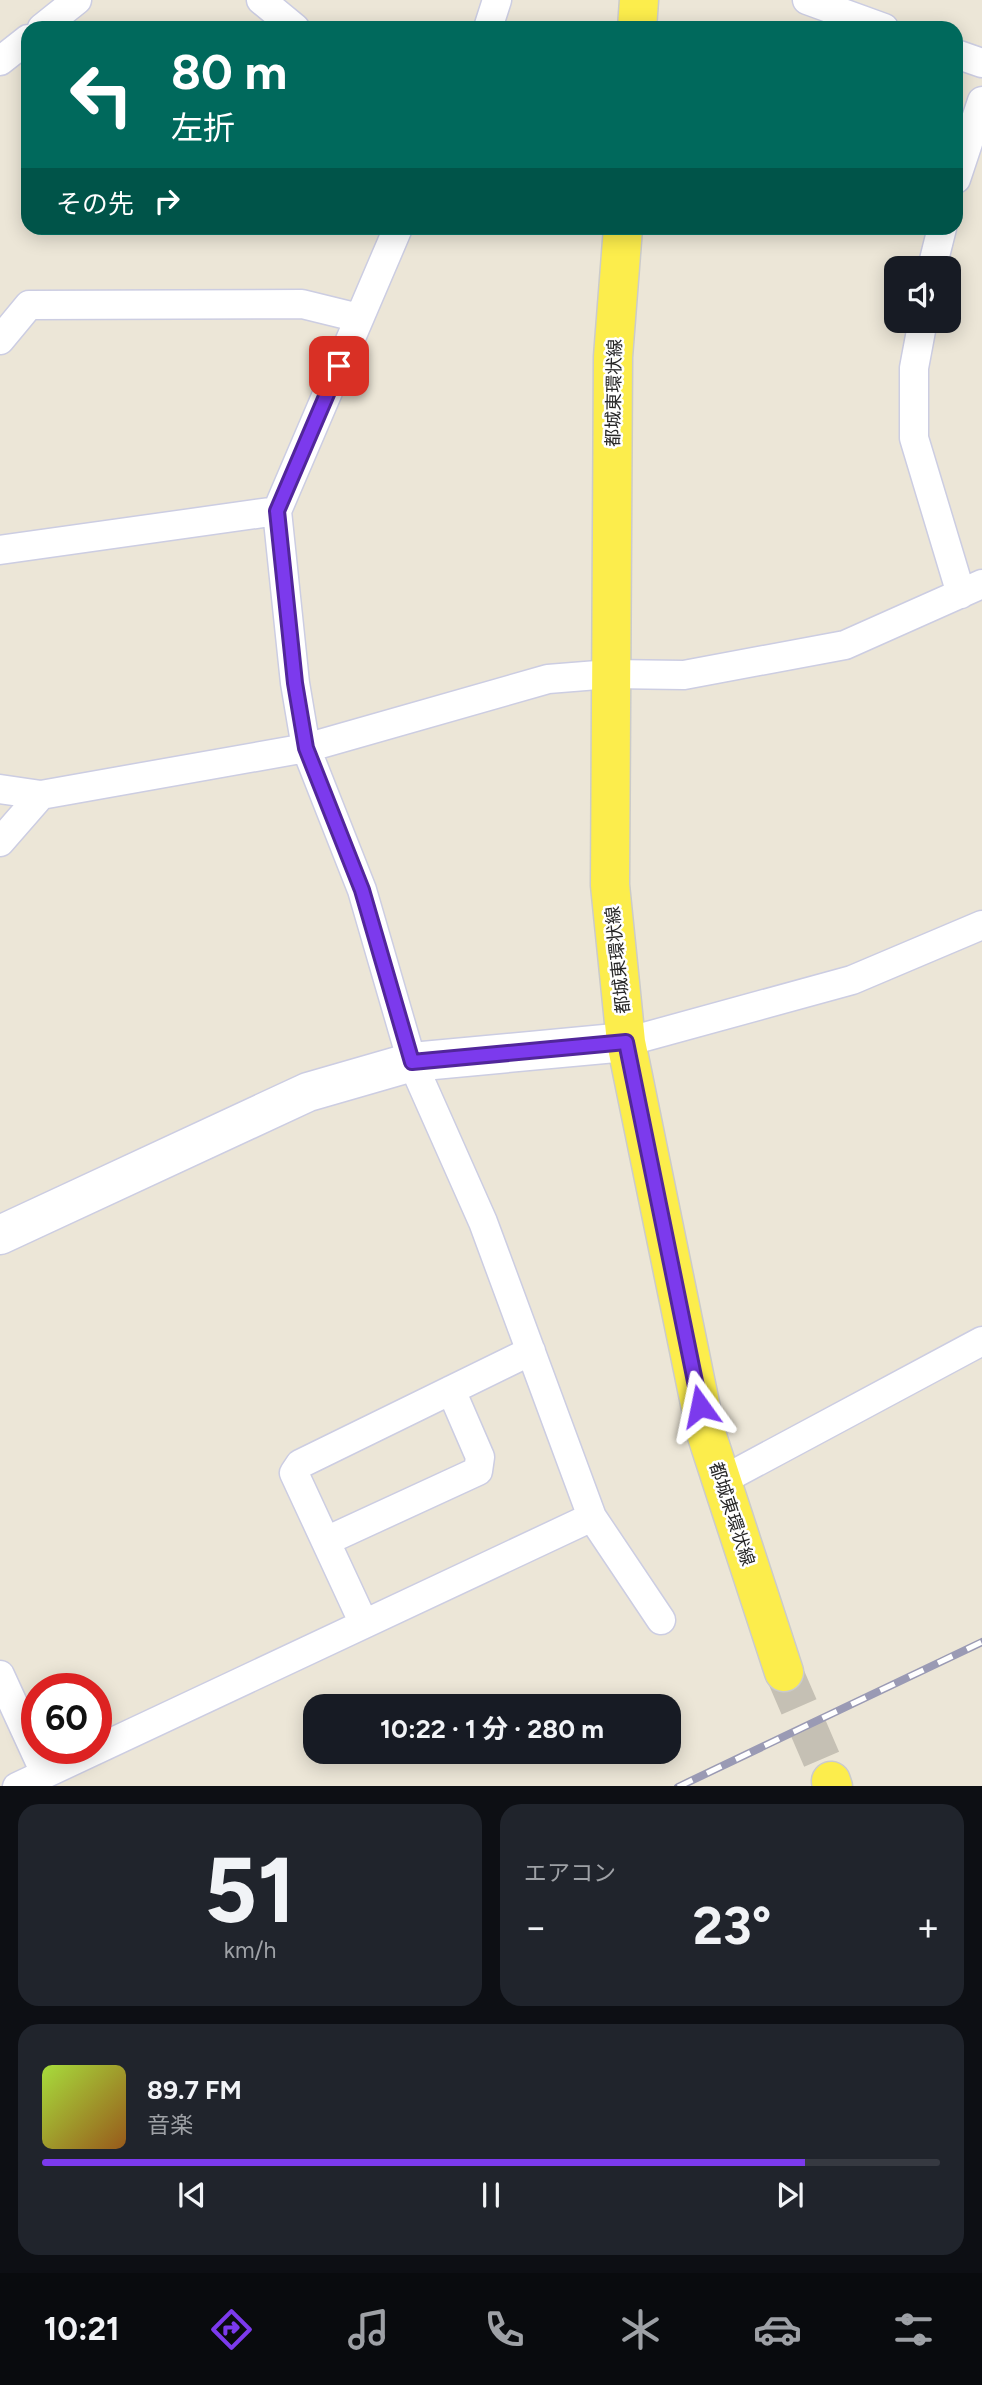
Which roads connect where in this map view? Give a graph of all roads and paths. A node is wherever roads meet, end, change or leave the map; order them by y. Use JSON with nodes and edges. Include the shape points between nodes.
{"nodes":[{"id":1,"x":76,"y":0,"type":"edge"},
{"id":2,"x":261,"y":0,"type":"edge"},
{"id":3,"x":497,"y":0,"type":"edge"},
{"id":4,"x":639,"y":0,"type":"edge"},
{"id":5,"x":807,"y":0,"type":"edge"},
{"id":6,"x":50,"y":21,"type":"edge"},
{"id":7,"x":286,"y":21,"type":"edge"},
{"id":8,"x":490,"y":21,"type":"edge"},
{"id":9,"x":638,"y":21,"type":"edge"},
{"id":10,"x":865,"y":21,"type":"edge"},
{"id":11,"x":21,"y":44,"type":"edge"},
{"id":12,"x":963,"y":56,"type":"edge"},
{"id":13,"x":0,"y":61,"type":"edge"},
{"id":14,"x":982,"y":63,"type":"edge"},
{"id":15,"x":982,"y":101,"type":"edge"},
{"id":16,"x":963,"y":158,"type":"edge"},
{"id":17,"x":395,"y":235,"type":"edge"},
{"id":18,"x":622,"y":235,"type":"edge"},
{"id":19,"x":940,"y":235,"type":"edge"},
{"id":20,"x":935,"y":256,"type":"edge"},
{"id":21,"x":359,"y":318,"type":"junction"},
{"id":22,"x":921,"y":333,"type":"edge"},
{"id":23,"x":0,"y":340,"type":"edge"},
{"id":24,"x":277,"y":511,"type":"junction"},
{"id":25,"x":0,"y":550,"type":"edge"},
{"id":26,"x":972,"y":589,"type":"edge"},
{"id":27,"x":610,"y":674,"type":"junction"},
{"id":28,"x":306,"y":748,"type":"junction"},
{"id":29,"x":0,"y":789,"type":"edge"},
{"id":30,"x":41,"y":795,"type":"junction"},
{"id":31,"x":0,"y":842,"type":"edge"},
{"id":32,"x":982,"y":925,"type":"edge"},
{"id":33,"x":626,"y":1042,"type":"junction"},
{"id":34,"x":412,"y":1062,"type":"junction"},
{"id":35,"x":0,"y":1235,"type":"edge"},
{"id":36,"x":982,"y":1341,"type":"edge"},
{"id":37,"x":531,"y":1351,"type":"junction"},
{"id":38,"x":451,"y":1390,"type":"junction"},
{"id":39,"x":721,"y":1482,"type":"junction"},
{"id":40,"x":592,"y":1517,"type":"junction"},
{"id":41,"x":326,"y":1541,"type":"junction"},
{"id":42,"x":661,"y":1620,"type":"dead end"},
{"id":43,"x":364,"y":1624,"type":"junction"},
{"id":44,"x":784,"y":1672,"type":"tunnel mouth"},
{"id":45,"x":0,"y":1675,"type":"edge"},
{"id":46,"x":45,"y":1773,"type":"junction"},
{"id":47,"x":19,"y":1786,"type":"edge"}],
"edges":[{"from":1,"to":6,"type":"street"},
{"from":2,"to":7,"type":"street"},
{"from":3,"to":8,"type":"street"},
{"from":4,"to":9,"type":"main road"},
{"from":5,"to":10,"type":"street"},
{"from":11,"to":13,"type":"street"},
{"from":12,"to":14,"type":"street"},
{"from":15,"to":16,"type":"street"},
{"from":17,"to":21,"type":"street"},
{"from":18,"to":27,"type":"main road","name":"都城東環状線","via":[[613,357]]},
{"from":19,"to":20,"type":"street"},
{"from":21,"to":23,"type":"street","via":[[302,304],[29,305]]},
{"from":21,"to":24,"type":"street"},
{"from":22,"to":26,"type":"street","via":[[914,368],[914,438]]},
{"from":24,"to":25,"type":"street"},
{"from":24,"to":28,"type":"street"},
{"from":26,"to":27,"type":"street","via":[[845,645],[684,675]]},
{"from":27,"to":28,"type":"street","via":[[548,678]]},
{"from":27,"to":33,"type":"main road","name":"都城東環状線","via":[[610,885]]},
{"from":28,"to":30,"type":"street"},
{"from":28,"to":34,"type":"street","via":[[362,890]]},
{"from":29,"to":30,"type":"street"},
{"from":30,"to":31,"type":"street"},
{"from":32,"to":33,"type":"street","via":[[852,981]]},
{"from":33,"to":34,"type":"street"},
{"from":33,"to":39,"type":"main road","name":"都城東環状線","via":[[703,1420]]},
{"from":34,"to":35,"type":"street","via":[[308,1091]]},
{"from":34,"to":37,"type":"street","via":[[483,1222]]},
{"from":36,"to":39,"type":"street"},
{"from":37,"to":38,"type":"street"},
{"from":37,"to":40,"type":"street"},
{"from":38,"to":41,"type":"street","via":[[300,1464],[294,1473]]},
{"from":38,"to":41,"type":"street","via":[[480,1457],[478,1471]]},
{"from":39,"to":44,"type":"main road","name":"都城東環状線"},
{"from":40,"to":42,"type":"street"},
{"from":40,"to":43,"type":"street"},
{"from":41,"to":43,"type":"street"},
{"from":43,"to":46,"type":"street"},
{"from":45,"to":46,"type":"street"},
{"from":46,"to":47,"type":"street"}]}
